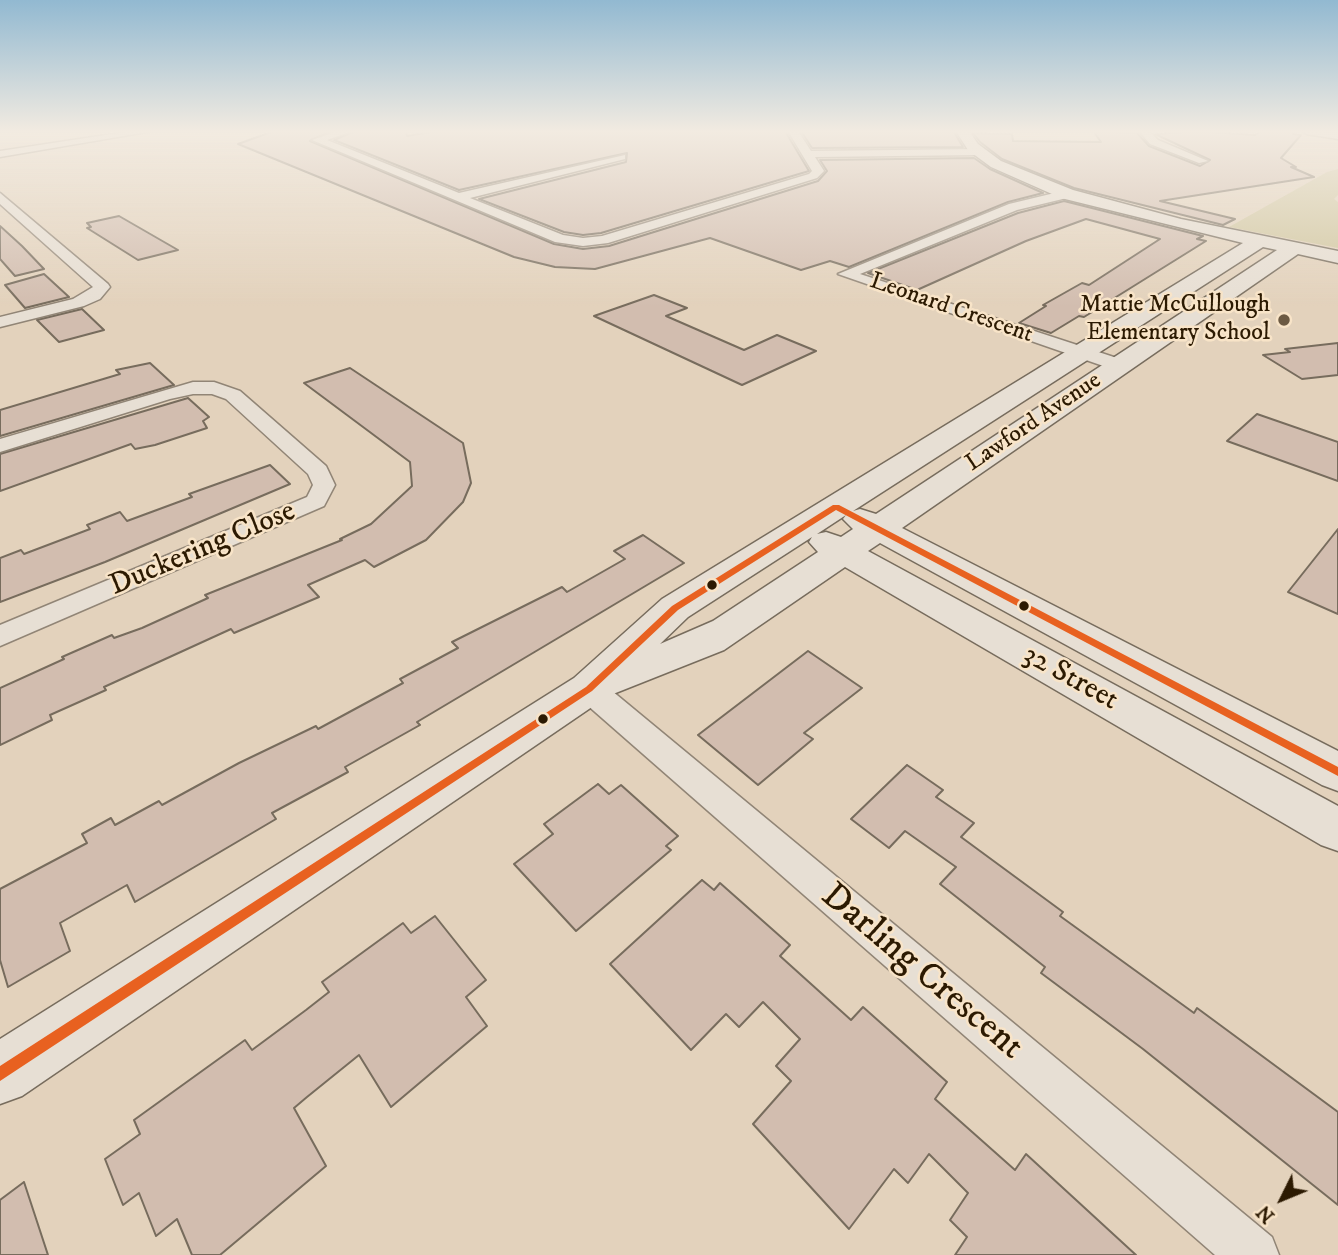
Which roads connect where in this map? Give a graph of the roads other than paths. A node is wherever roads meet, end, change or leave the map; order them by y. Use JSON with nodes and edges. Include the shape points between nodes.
{"nodes":[{"id":1,"x":440,"y":190,"type":"edge"},
{"id":2,"x":489,"y":190,"type":"edge"},
{"id":3,"x":770,"y":190,"type":"edge"},
{"id":4,"x":1056,"y":190,"type":"edge"},
{"id":5,"x":1067,"y":194,"type":"junction"},
{"id":6,"x":0,"y":197,"type":"edge"},
{"id":7,"x":459,"y":197,"type":"junction"},
{"id":8,"x":1259,"y":241,"type":"junction"},
{"id":9,"x":1294,"y":248,"type":"junction"},
{"id":10,"x":1338,"y":257,"type":"edge"},
{"id":11,"x":0,"y":322,"type":"edge"},
{"id":12,"x":1082,"y":353,"type":"junction"},
{"id":13,"x":1119,"y":365,"type":"junction"},
{"id":14,"x":0,"y":446,"type":"edge"},
{"id":15,"x":836,"y":507,"type":"junction"},
{"id":16,"x":803,"y":528,"type":"junction"},
{"id":17,"x":878,"y":529,"type":"junction"},
{"id":18,"x":844,"y":552,"type":"junction"},
{"id":19,"x":0,"y":636,"type":"edge"},
{"id":20,"x":589,"y":689,"type":"junction"},
{"id":21,"x":1338,"y":772,"type":"edge"},
{"id":22,"x":1338,"y":830,"type":"edge"},
{"id":23,"x":0,"y":1074,"type":"edge"},
{"id":24,"x":1254,"y":1255,"type":"edge"}],
"edges":[{"from":1,"to":7,"type":"street"},
{"from":2,"to":7,"type":"street"},
{"from":3,"to":7,"type":"street","via":[[593,242],[560,239]]},
{"from":4,"to":5,"type":"street"},
{"from":5,"to":8,"type":"street"},
{"from":5,"to":12,"type":"street","name":"Leonard Crescent","via":[[995,213],[846,274]]},
{"from":6,"to":11,"type":"street","via":[[102,288],[78,303]]},
{"from":8,"to":9,"type":"street"},
{"from":8,"to":12,"type":"street","name":"Lawford Avenue"},
{"from":9,"to":10,"type":"street"},
{"from":9,"to":13,"type":"street","name":"Lawford Avenue"},
{"from":12,"to":13,"type":"street","name":"Leonard Crescent"},
{"from":12,"to":15,"type":"street","name":"Lawford Avenue"},
{"from":13,"to":17,"type":"street","name":"Lawford Avenue"},
{"from":14,"to":19,"type":"street","name":"Duckering Close","via":[[180,390],[214,388],[233,395],[318,471],[324,485],[316,501],[291,514]]},
{"from":15,"to":16,"type":"street","name":"Lawford Avenue"},
{"from":15,"to":17,"type":"street","name":"32 Street"},
{"from":16,"to":18,"type":"street","name":"32 Street"},
{"from":16,"to":20,"type":"street","name":"Lawford Avenue","via":[[675,608]]},
{"from":17,"to":18,"type":"street","name":"Lawford Avenue"},
{"from":17,"to":21,"type":"street","name":"32 Street"},
{"from":18,"to":20,"type":"street","name":"Lawford Avenue","via":[[710,640]]},
{"from":18,"to":22,"type":"street","name":"32 Street"},
{"from":20,"to":23,"type":"street"},
{"from":20,"to":24,"type":"street","name":"Darling Crescent"}]}
